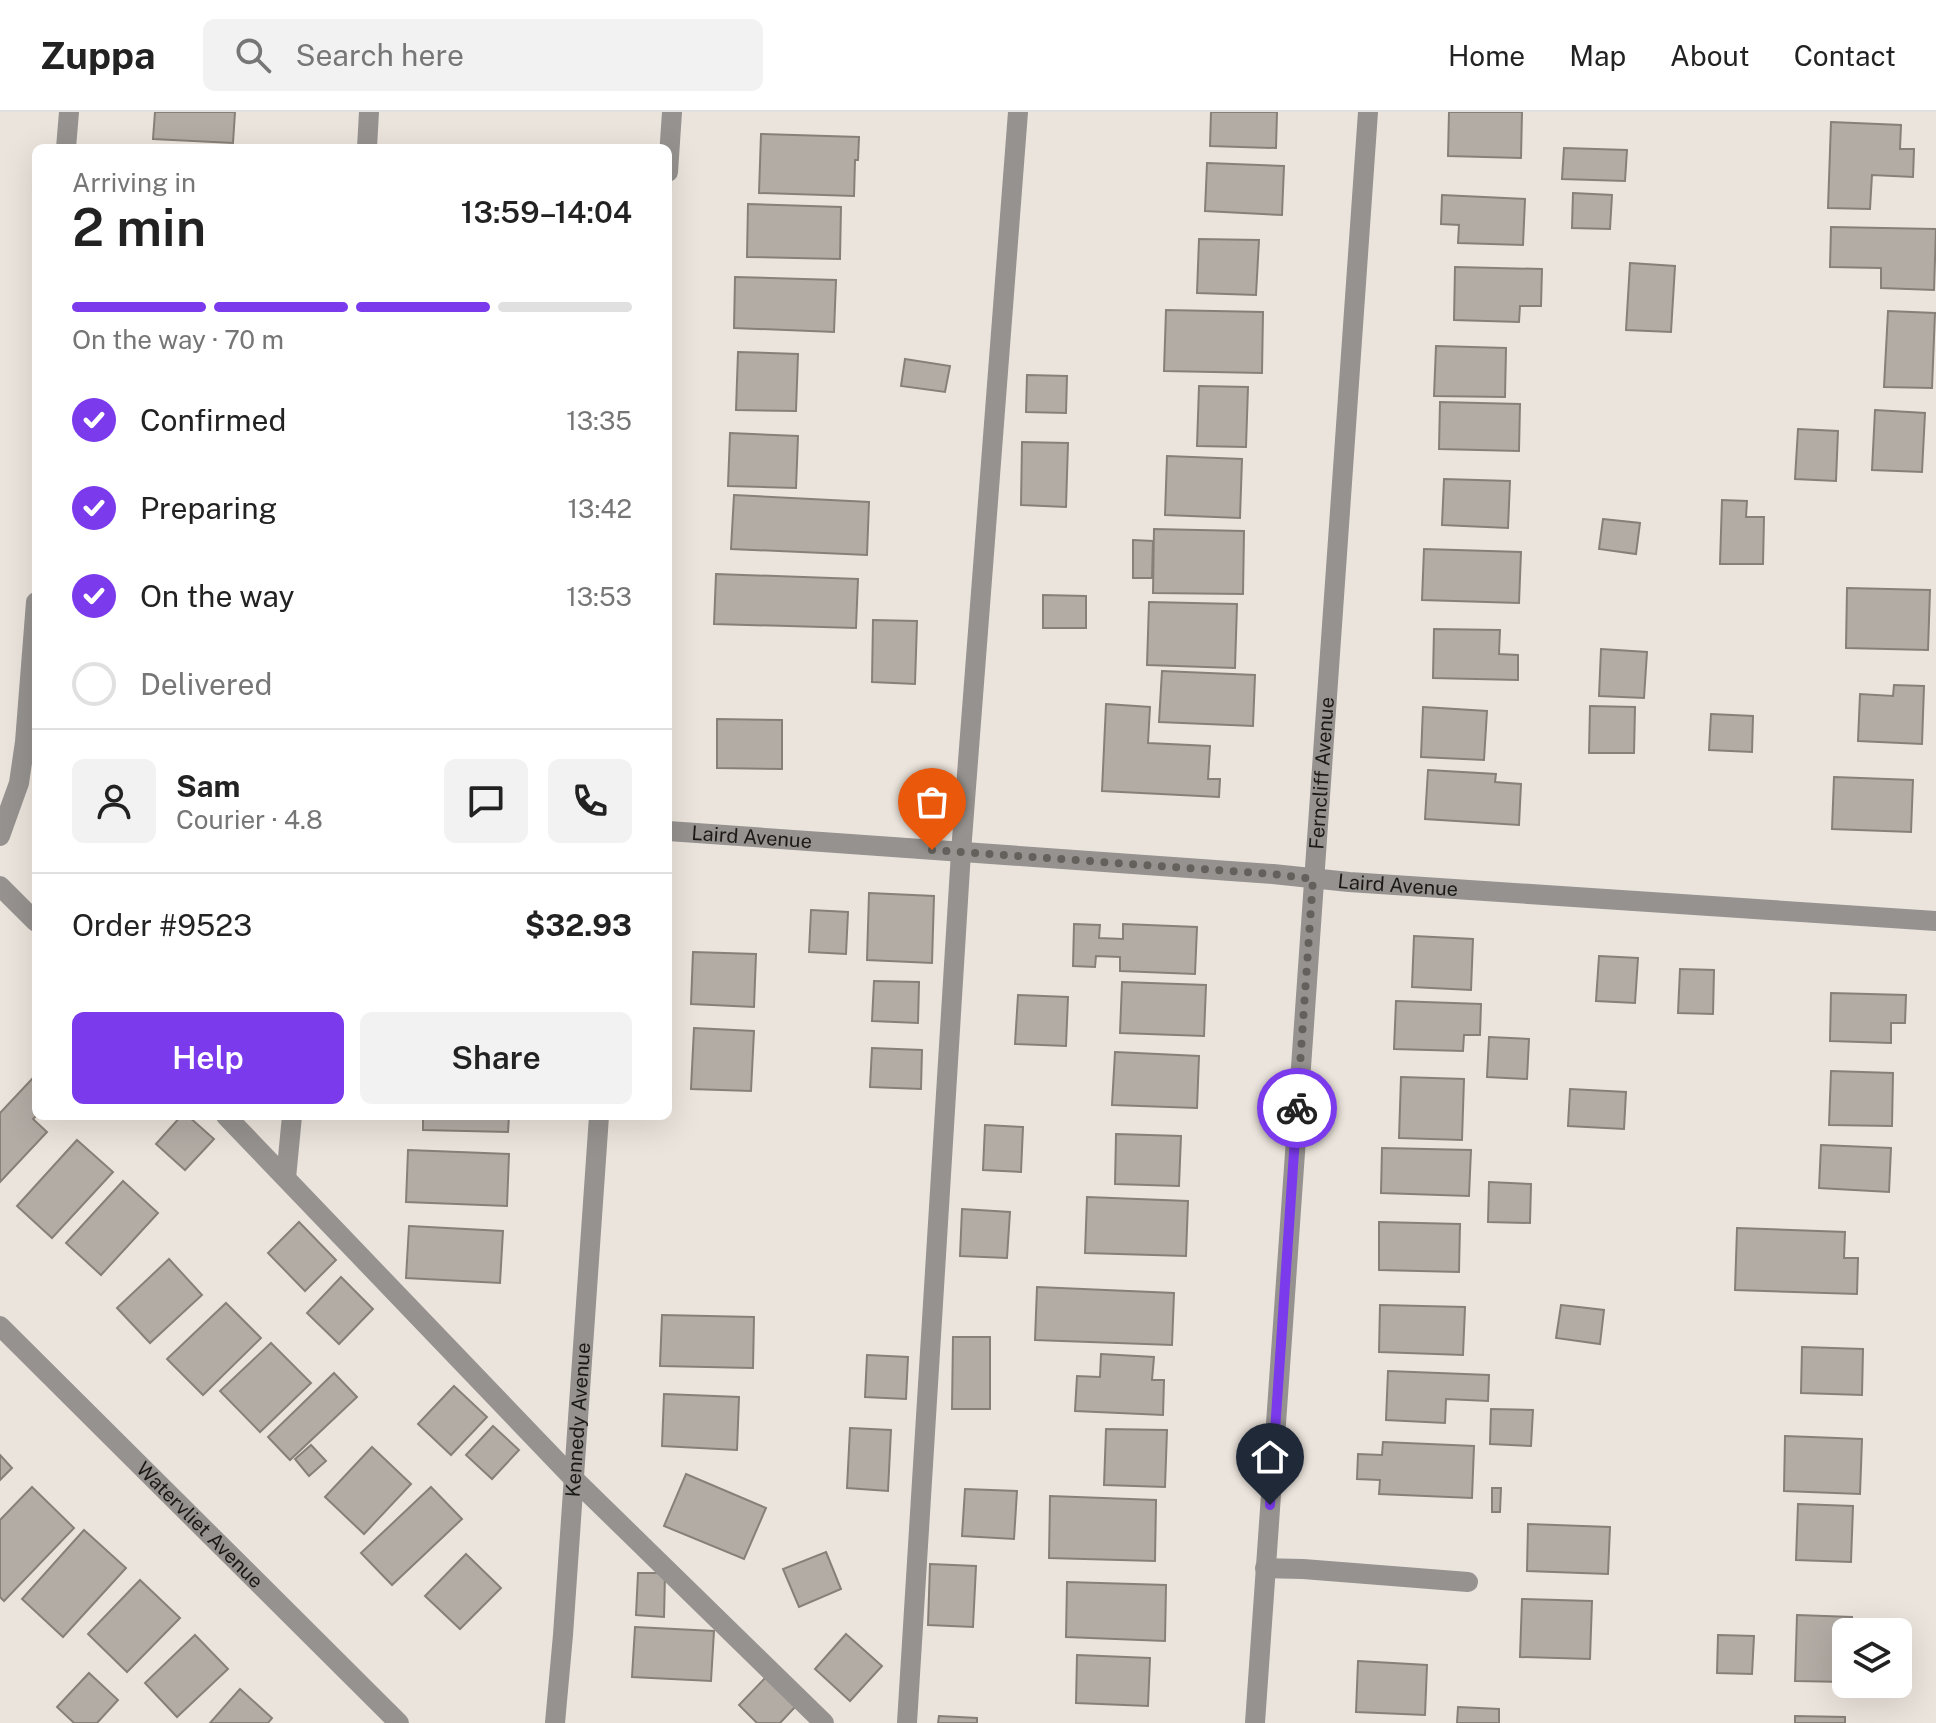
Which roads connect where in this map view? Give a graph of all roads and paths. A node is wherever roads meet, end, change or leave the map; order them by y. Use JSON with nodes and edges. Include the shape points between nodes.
{"nodes":[{"id":1,"x":69,"y":112,"type":"edge"},
{"id":2,"x":369,"y":112,"type":"edge"},
{"id":3,"x":672,"y":112,"type":"edge"},
{"id":4,"x":1018,"y":112,"type":"edge"},
{"id":5,"x":1368,"y":112,"type":"edge"},
{"id":6,"x":66,"y":144,"type":"edge"},
{"id":7,"x":367,"y":144,"type":"edge"},
{"id":8,"x":670,"y":144,"type":"edge"},
{"id":9,"x":32,"y":653,"type":"edge"},
{"id":10,"x":27,"y":784,"type":"edge"},
{"id":11,"x":672,"y":831,"type":"edge"},
{"id":12,"x":0,"y":836,"type":"edge"},
{"id":13,"x":961,"y":852,"type":"junction"},
{"id":14,"x":1313,"y":879,"type":"junction"},
{"id":15,"x":0,"y":886,"type":"edge"},
{"id":16,"x":32,"y":918,"type":"edge"},
{"id":17,"x":1936,"y":921,"type":"edge"},
{"id":18,"x":230,"y":1120,"type":"edge"},
{"id":19,"x":292,"y":1120,"type":"edge"},
{"id":20,"x":599,"y":1120,"type":"edge"},
{"id":21,"x":286,"y":1178,"type":"junction"},
{"id":22,"x":0,"y":1326,"type":"edge"},
{"id":23,"x":573,"y":1478,"type":"junction"},
{"id":24,"x":1265,"y":1568,"type":"junction"},
{"id":25,"x":1468,"y":1582,"type":"dead end"},
{"id":26,"x":399,"y":1723,"type":"edge"},
{"id":27,"x":555,"y":1723,"type":"edge"},
{"id":28,"x":824,"y":1723,"type":"edge"},
{"id":29,"x":907,"y":1723,"type":"edge"},
{"id":30,"x":1255,"y":1723,"type":"edge"}],
"edges":[{"from":1,"to":6,"type":"street"},
{"from":2,"to":7,"type":"street"},
{"from":3,"to":8,"type":"street"},
{"from":4,"to":13,"type":"street"},
{"from":5,"to":14,"type":"street","name":"Ferncliff Avenue"},
{"from":9,"to":10,"type":"street"},
{"from":10,"to":12,"type":"street"},
{"from":11,"to":13,"type":"street","name":"Laird Avenue"},
{"from":13,"to":14,"type":"street","name":"Laird Avenue"},
{"from":13,"to":29,"type":"street"},
{"from":14,"to":17,"type":"street","name":"Laird Avenue"},
{"from":14,"to":24,"type":"street","name":"Ferncliff Avenue"},
{"from":15,"to":16,"type":"street"},
{"from":18,"to":21,"type":"street"},
{"from":19,"to":21,"type":"street"},
{"from":20,"to":23,"type":"street","name":"Kennedy Avenue"},
{"from":21,"to":23,"type":"street"},
{"from":22,"to":26,"type":"street","name":"Watervliet Avenue"},
{"from":23,"to":27,"type":"street","name":"Kennedy Avenue"},
{"from":23,"to":28,"type":"street"},
{"from":24,"to":25,"type":"street"},
{"from":24,"to":30,"type":"street","name":"Ferncliff Avenue"}]}
